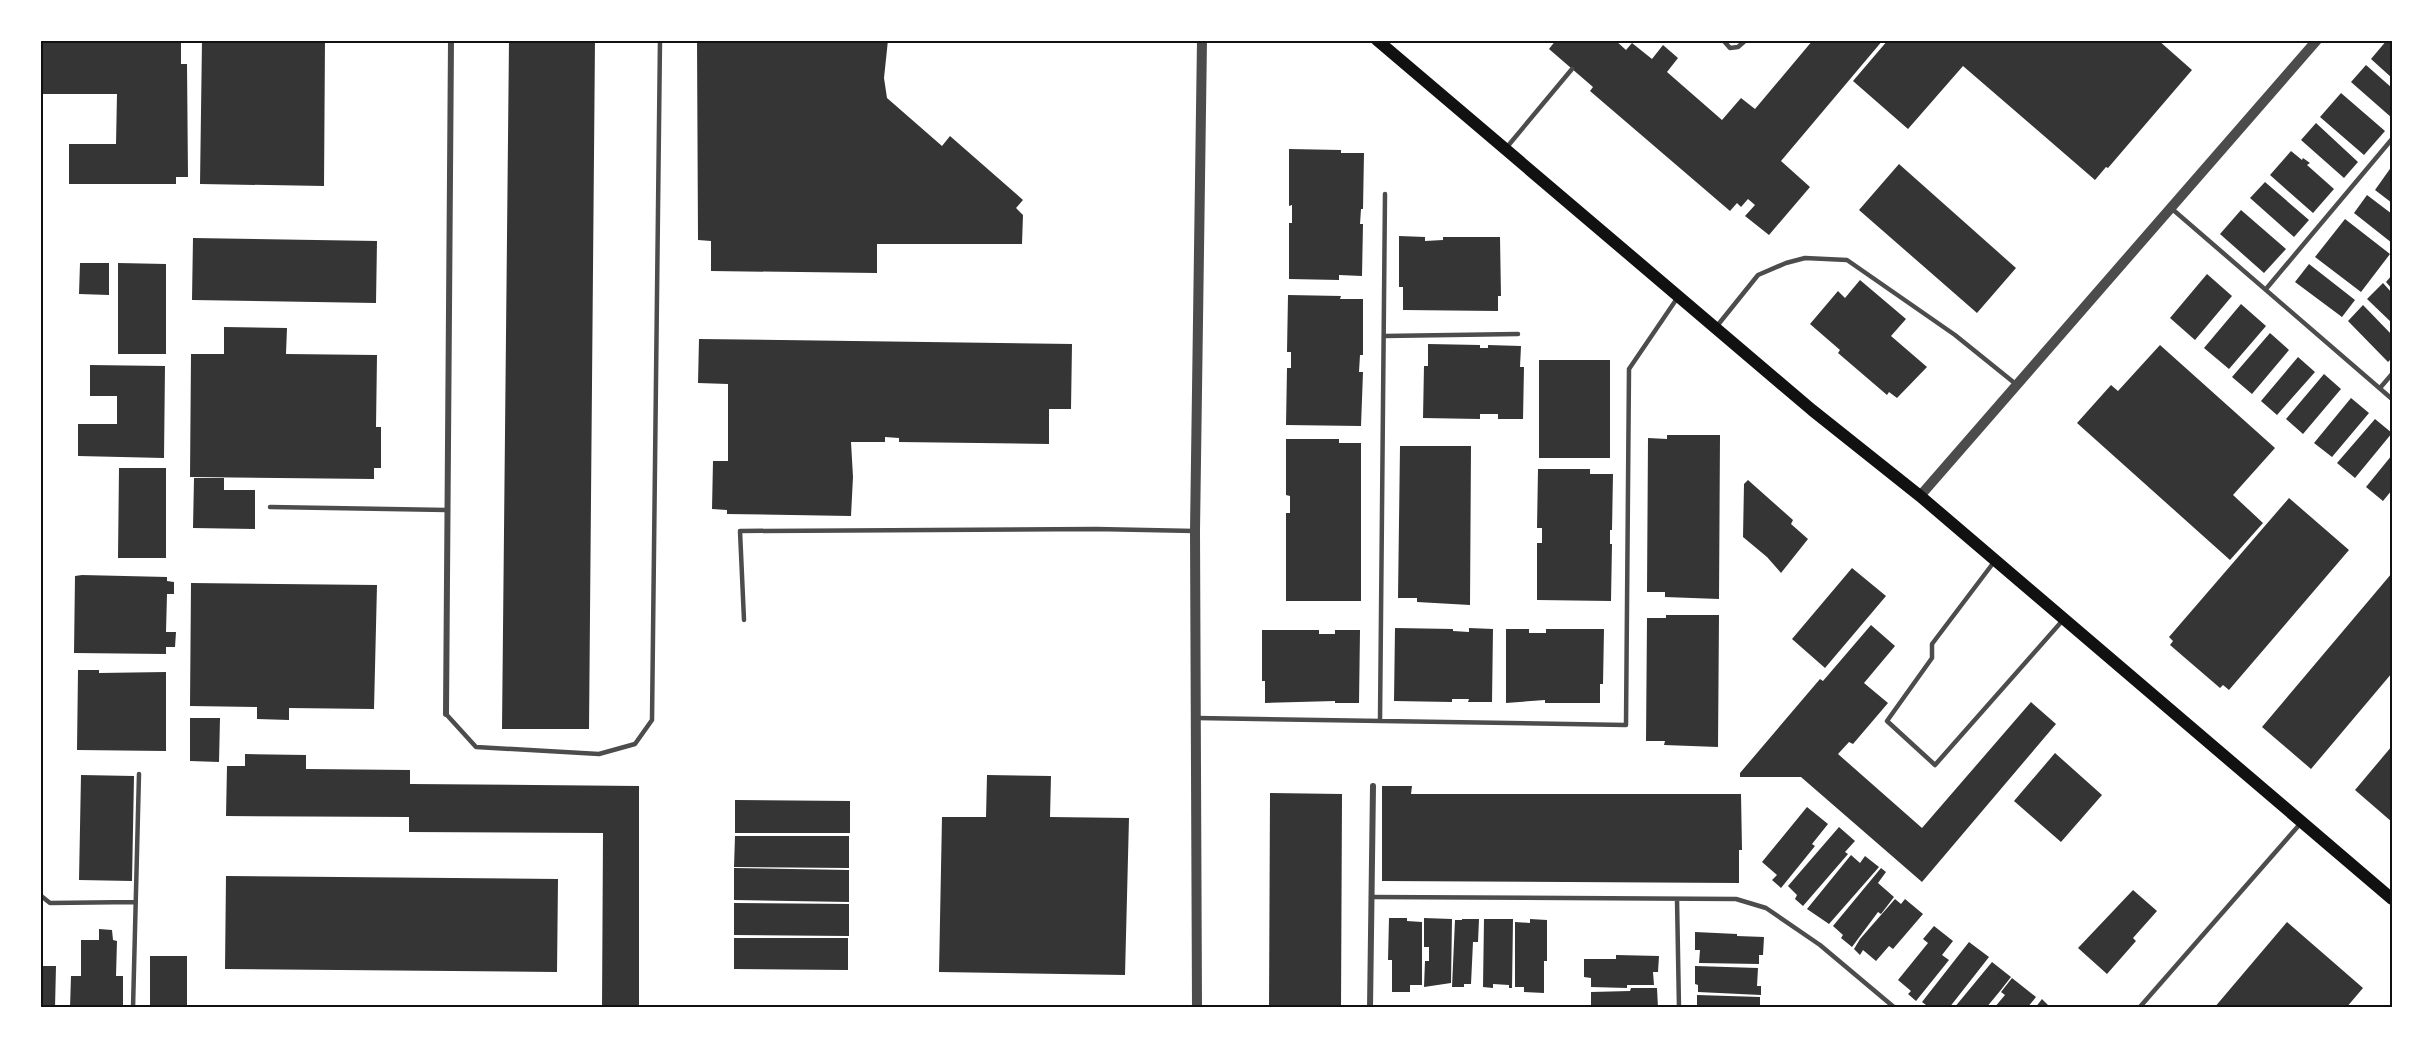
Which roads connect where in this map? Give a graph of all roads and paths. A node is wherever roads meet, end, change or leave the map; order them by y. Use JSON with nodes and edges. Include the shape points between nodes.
{"nodes":[{"id":1,"x":451,"y":40,"type":"edge"},
{"id":2,"x":660,"y":40,"type":"edge"},
{"id":3,"x":1202,"y":40,"type":"edge"},
{"id":4,"x":1377,"y":40,"type":"edge"},
{"id":5,"x":1723,"y":40,"type":"edge"},
{"id":6,"x":1746,"y":40,"type":"edge"},
{"id":7,"x":2317,"y":40,"type":"edge"},
{"id":8,"x":1572,"y":69,"type":"dead end"},
{"id":9,"x":2392,"y":139,"type":"edge"},
{"id":10,"x":1505,"y":150,"type":"junction"},
{"id":11,"x":1385,"y":194,"type":"dead end"},
{"id":12,"x":2171,"y":208,"type":"junction"},
{"id":13,"x":2266,"y":289,"type":"junction"},
{"id":14,"x":1678,"y":297,"type":"junction"},
{"id":15,"x":1715,"y":328,"type":"junction"},
{"id":16,"x":1518,"y":334,"type":"dead end"},
{"id":17,"x":1384,"y":336,"type":"junction"},
{"id":18,"x":2392,"y":374,"type":"edge"},
{"id":19,"x":2016,"y":385,"type":"junction"},
{"id":20,"x":2380,"y":388,"type":"junction"},
{"id":21,"x":2392,"y":399,"type":"edge"},
{"id":22,"x":1920,"y":496,"type":"junction"},
{"id":23,"x":270,"y":507,"type":"dead end"},
{"id":24,"x":447,"y":510,"type":"junction"},
{"id":25,"x":1195,"y":531,"type":"junction"},
{"id":26,"x":1995,"y":560,"type":"junction"},
{"id":27,"x":2064,"y":619,"type":"junction"},
{"id":28,"x":744,"y":620,"type":"dead end"},
{"id":29,"x":446,"y":714,"type":"joint"},
{"id":30,"x":1196,"y":718,"type":"junction"},
{"id":31,"x":1380,"y":721,"type":"junction"},
{"id":32,"x":139,"y":774,"type":"dead end"},
{"id":33,"x":1373,"y":786,"type":"dead end"},
{"id":34,"x":2302,"y":822,"type":"junction"},
{"id":35,"x":40,"y":895,"type":"edge"},
{"id":36,"x":1371,"y":897,"type":"junction"},
{"id":37,"x":1677,"y":899,"type":"junction"},
{"id":38,"x":2392,"y":899,"type":"edge"},
{"id":39,"x":135,"y":902,"type":"junction"},
{"id":40,"x":133,"y":1008,"type":"edge"},
{"id":41,"x":1197,"y":1008,"type":"edge"},
{"id":42,"x":1370,"y":1008,"type":"edge"},
{"id":43,"x":1679,"y":1008,"type":"edge"},
{"id":44,"x":1895,"y":1008,"type":"edge"},
{"id":45,"x":2139,"y":1008,"type":"edge"}],
"edges":[{"from":1,"to":24,"type":"street"},
{"from":2,"to":29,"type":"lane","via":[[652,720],[635,744],[599,754],[476,747]]},
{"from":3,"to":25,"type":"street"},
{"from":4,"to":10,"type":"main road"},
{"from":5,"to":6,"type":"lane","via":[[1730,48]]},
{"from":7,"to":12,"type":"street"},
{"from":8,"to":10,"type":"lane"},
{"from":9,"to":13,"type":"lane"},
{"from":10,"to":14,"type":"main road"},
{"from":11,"to":17,"type":"lane"},
{"from":12,"to":13,"type":"lane"},
{"from":12,"to":19,"type":"street"},
{"from":13,"to":20,"type":"lane"},
{"from":14,"to":15,"type":"main road"},
{"from":14,"to":31,"type":"lane","via":[[1629,369],[1626,725]]},
{"from":15,"to":19,"type":"lane","via":[[1758,275],[1805,258],[1847,260],[1955,335]]},
{"from":15,"to":22,"type":"main road"},
{"from":16,"to":17,"type":"lane"},
{"from":17,"to":31,"type":"lane"},
{"from":18,"to":20,"type":"lane"},
{"from":19,"to":22,"type":"street"},
{"from":20,"to":21,"type":"lane"},
{"from":22,"to":26,"type":"main road"},
{"from":23,"to":24,"type":"lane"},
{"from":24,"to":29,"type":"street"},
{"from":25,"to":28,"type":"lane","via":[[740,531]]},
{"from":25,"to":30,"type":"street"},
{"from":26,"to":27,"type":"main road"},
{"from":26,"to":27,"type":"lane","via":[[1932,644],[1932,658],[1887,721],[1935,765]]},
{"from":27,"to":34,"type":"main road"},
{"from":30,"to":31,"type":"lane"},
{"from":30,"to":41,"type":"street"},
{"from":32,"to":39,"type":"lane"},
{"from":33,"to":36,"type":"street"},
{"from":34,"to":38,"type":"main road"},
{"from":34,"to":45,"type":"lane"},
{"from":35,"to":39,"type":"lane","via":[[50,903]]},
{"from":36,"to":37,"type":"lane"},
{"from":36,"to":42,"type":"street"},
{"from":37,"to":43,"type":"lane"},
{"from":37,"to":44,"type":"lane","via":[[1736,899],[1766,908],[1820,945]]},
{"from":39,"to":40,"type":"lane"}]}
